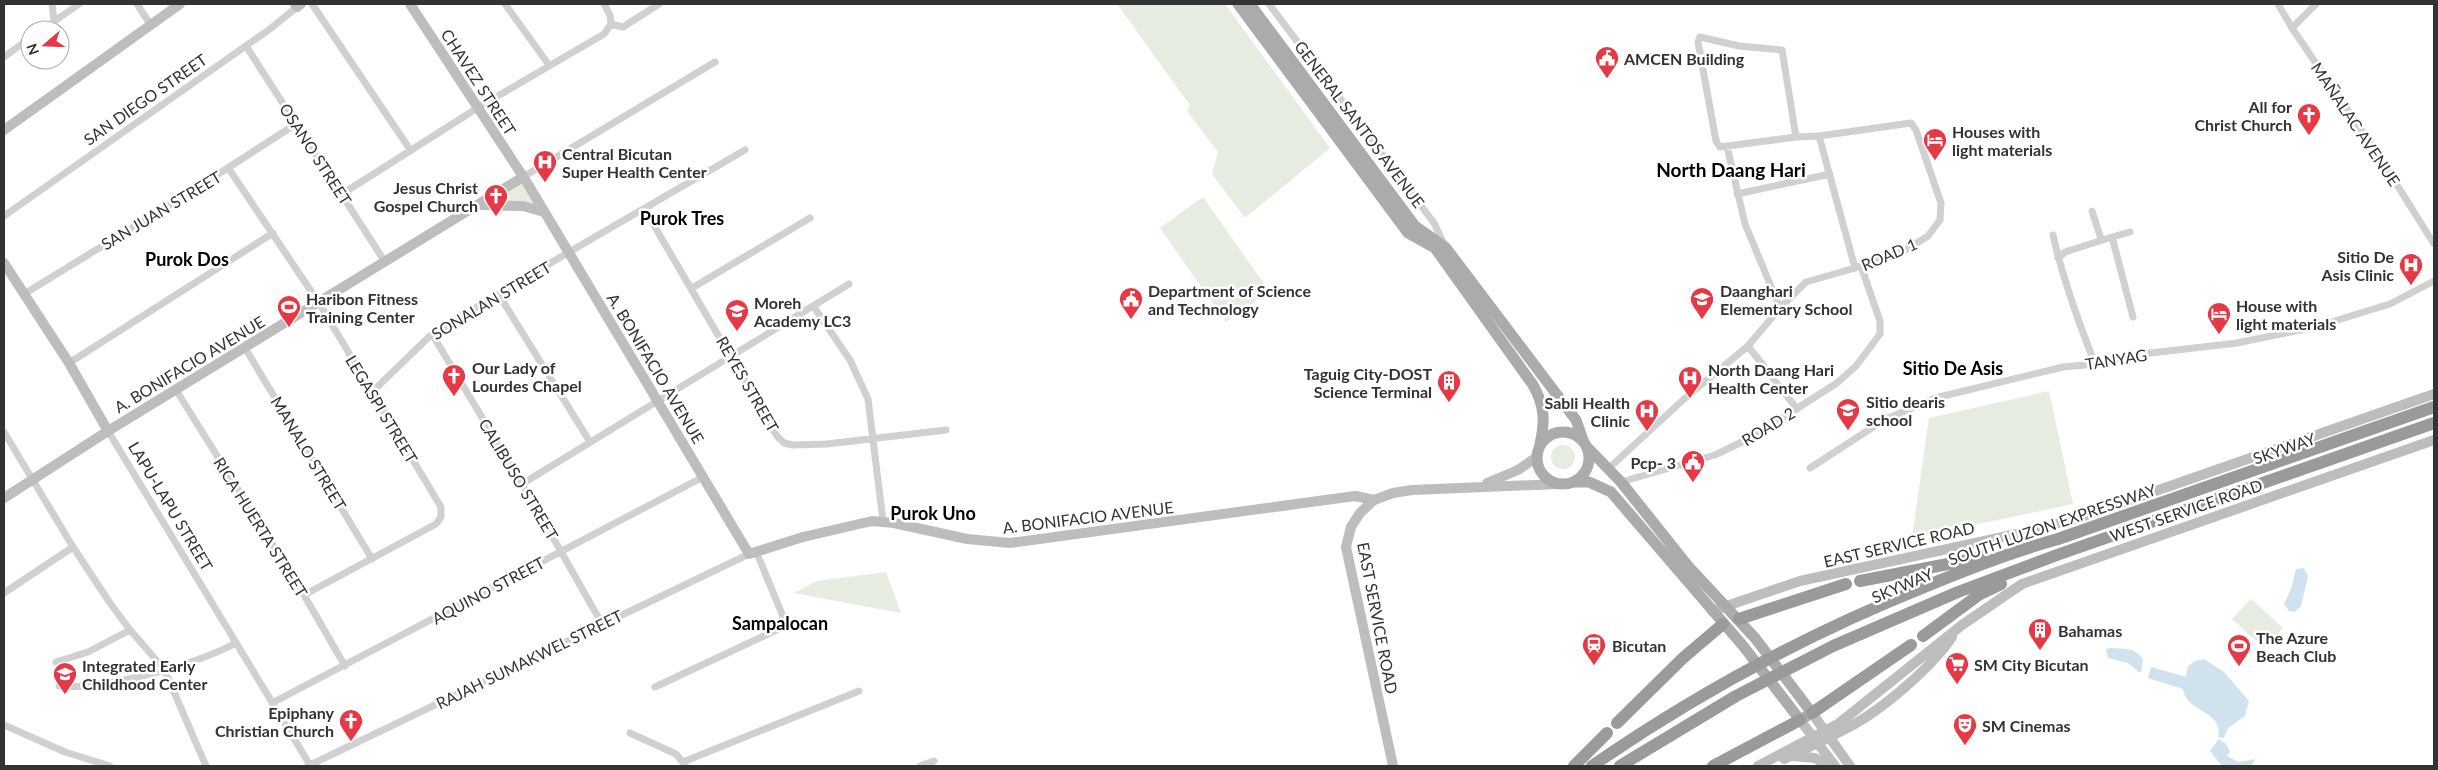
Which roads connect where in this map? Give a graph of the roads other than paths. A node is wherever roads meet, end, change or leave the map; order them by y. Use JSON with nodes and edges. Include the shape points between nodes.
{"nodes":[{"id":1,"x":52,"y":4,"type":"edge"},
{"id":2,"x":79,"y":4,"type":"edge"},
{"id":3,"x":137,"y":4,"type":"edge"},
{"id":4,"x":180,"y":4,"type":"edge"},
{"id":5,"x":312,"y":4,"type":"edge"},
{"id":6,"x":410,"y":4,"type":"edge"},
{"id":7,"x":505,"y":4,"type":"edge"},
{"id":8,"x":604,"y":4,"type":"edge"},
{"id":9,"x":659,"y":4,"type":"edge"},
{"id":10,"x":1238,"y":4,"type":"edge"},
{"id":11,"x":1250,"y":4,"type":"edge"},
{"id":12,"x":1269,"y":4,"type":"edge"},
{"id":13,"x":2278,"y":4,"type":"edge"},
{"id":14,"x":2316,"y":4,"type":"edge"},
{"id":15,"x":298,"y":5,"type":"edge"},
{"id":16,"x":54,"y":20,"type":"edge"},
{"id":17,"x":55,"y":20,"type":"edge"},
{"id":18,"x":150,"y":24,"type":"junction"},
{"id":19,"x":611,"y":24,"type":"junction"},
{"id":20,"x":2292,"y":28,"type":"junction"},
{"id":21,"x":20,"y":45,"type":"edge"},
{"id":22,"x":246,"y":46,"type":"junction"},
{"id":23,"x":4,"y":56,"type":"edge"},
{"id":24,"x":715,"y":62,"type":"dead end"},
{"id":25,"x":549,"y":65,"type":"junction"},
{"id":26,"x":479,"y":107,"type":"junction"},
{"id":27,"x":296,"y":124,"type":"junction"},
{"id":28,"x":4,"y":130,"type":"edge"},
{"id":29,"x":1819,"y":136,"type":"junction"},
{"id":30,"x":1796,"y":137,"type":"junction"},
{"id":31,"x":1727,"y":146,"type":"junction"},
{"id":32,"x":745,"y":150,"type":"dead end"},
{"id":33,"x":411,"y":151,"type":"junction"},
{"id":34,"x":229,"y":168,"type":"junction"},
{"id":35,"x":1830,"y":174,"type":"junction"},
{"id":36,"x":523,"y":177,"type":"junction"},
{"id":37,"x":342,"y":194,"type":"junction"},
{"id":38,"x":1737,"y":194,"type":"junction"},
{"id":39,"x":479,"y":205,"type":"junction"},
{"id":40,"x":645,"y":210,"type":"junction"},
{"id":41,"x":2092,"y":211,"type":"dead end"},
{"id":42,"x":544,"y":212,"type":"junction"},
{"id":43,"x":4,"y":216,"type":"edge"},
{"id":44,"x":810,"y":218,"type":"dead end"},
{"id":45,"x":2130,"y":232,"type":"dead end"},
{"id":46,"x":273,"y":233,"type":"junction"},
{"id":47,"x":2053,"y":235,"type":"dead end"},
{"id":48,"x":2112,"y":237,"type":"junction"},
{"id":49,"x":2102,"y":239,"type":"junction"},
{"id":50,"x":2434,"y":244,"type":"edge"},
{"id":51,"x":1446,"y":248,"type":"junction"},
{"id":52,"x":569,"y":252,"type":"junction"},
{"id":53,"x":2058,"y":258,"type":"junction"},
{"id":54,"x":385,"y":262,"type":"junction"},
{"id":55,"x":4,"y":263,"type":"edge"},
{"id":56,"x":1858,"y":267,"type":"junction"},
{"id":57,"x":2434,"y":281,"type":"edge"},
{"id":58,"x":849,"y":284,"type":"dead end"},
{"id":59,"x":692,"y":288,"type":"junction"},
{"id":60,"x":24,"y":294,"type":"junction"},
{"id":61,"x":500,"y":295,"type":"junction"},
{"id":62,"x":319,"y":303,"type":"junction"},
{"id":63,"x":814,"y":307,"type":"junction"},
{"id":64,"x":1780,"y":308,"type":"junction"},
{"id":65,"x":2133,"y":317,"type":"dead end"},
{"id":66,"x":432,"y":334,"type":"junction"},
{"id":67,"x":1748,"y":346,"type":"junction"},
{"id":68,"x":245,"y":348,"type":"junction"},
{"id":69,"x":732,"y":357,"type":"junction"},
{"id":70,"x":69,"y":363,"type":"junction"},
{"id":71,"x":2095,"y":364,"type":"junction"},
{"id":72,"x":176,"y":390,"type":"junction"},
{"id":73,"x":372,"y":392,"type":"junction"},
{"id":74,"x":2434,"y":394,"type":"edge"},
{"id":75,"x":658,"y":402,"type":"junction"},
{"id":76,"x":2434,"y":407,"type":"edge"},
{"id":77,"x":1797,"y":409,"type":"junction"},
{"id":78,"x":2434,"y":412,"type":"edge"},
{"id":79,"x":2434,"y":423,"type":"edge"},
{"id":80,"x":946,"y":430,"type":"dead end"},
{"id":81,"x":2434,"y":430,"type":"edge"},
{"id":82,"x":108,"y":431,"type":"junction"},
{"id":83,"x":4,"y":432,"type":"edge"},
{"id":84,"x":874,"y":439,"type":"junction"},
{"id":85,"x":2434,"y":440,"type":"edge"},
{"id":86,"x":590,"y":442,"type":"junction"},
{"id":87,"x":1540,"y":444,"type":"junction"},
{"id":88,"x":1585,"y":444,"type":"junction"},
{"id":89,"x":1537,"y":456,"type":"junction"},
{"id":90,"x":1810,"y":468,"type":"dead end"},
{"id":91,"x":1608,"y":469,"type":"junction"},
{"id":92,"x":703,"y":477,"type":"junction"},
{"id":93,"x":32,"y":480,"type":"junction"},
{"id":94,"x":1574,"y":482,"type":"junction"},
{"id":95,"x":1622,"y":482,"type":"junction"},
{"id":96,"x":522,"y":484,"type":"junction"},
{"id":97,"x":1559,"y":484,"type":"junction"},
{"id":98,"x":1478,"y":486,"type":"junction"},
{"id":99,"x":4,"y":498,"type":"edge"},
{"id":100,"x":1374,"y":500,"type":"junction"},
{"id":101,"x":883,"y":521,"type":"junction"},
{"id":102,"x":73,"y":547,"type":"junction"},
{"id":103,"x":561,"y":550,"type":"junction"},
{"id":104,"x":752,"y":552,"type":"junction"},
{"id":105,"x":2007,"y":553,"type":"junction"},
{"id":106,"x":372,"y":559,"type":"junction"},
{"id":107,"x":2010,"y":579,"type":"junction"},
{"id":108,"x":1860,"y":581,"type":"dead end"},
{"id":109,"x":1846,"y":584,"type":"dead end"},
{"id":110,"x":4,"y":593,"type":"edge"},
{"id":111,"x":304,"y":596,"type":"junction"},
{"id":112,"x":1726,"y":605,"type":"junction"},
{"id":113,"x":1712,"y":611,"type":"junction"},
{"id":114,"x":1739,"y":620,"type":"junction"},
{"id":115,"x":602,"y":624,"type":"junction"},
{"id":116,"x":1723,"y":624,"type":"junction"},
{"id":117,"x":130,"y":630,"type":"junction"},
{"id":118,"x":1923,"y":636,"type":"dead end"},
{"id":119,"x":236,"y":643,"type":"junction"},
{"id":120,"x":1911,"y":646,"type":"dead end"},
{"id":121,"x":56,"y":662,"type":"dead end"},
{"id":122,"x":345,"y":666,"type":"junction"},
{"id":123,"x":164,"y":669,"type":"junction"},
{"id":124,"x":59,"y":686,"type":"dead end"},
{"id":125,"x":655,"y":687,"type":"dead end"},
{"id":126,"x":859,"y":691,"type":"dead end"},
{"id":127,"x":272,"y":703,"type":"junction"},
{"id":128,"x":1812,"y":713,"type":"junction"},
{"id":129,"x":1800,"y":720,"type":"junction"},
{"id":130,"x":1617,"y":723,"type":"dead end"},
{"id":131,"x":4,"y":725,"type":"edge"},
{"id":132,"x":630,"y":733,"type":"dead end"},
{"id":133,"x":1607,"y":733,"type":"dead end"},
{"id":134,"x":1828,"y":733,"type":"junction"},
{"id":135,"x":1815,"y":739,"type":"junction"},
{"id":136,"x":1790,"y":756,"type":"junction"},
{"id":137,"x":934,"y":761,"type":"dead end"},
{"id":138,"x":684,"y":764,"type":"edge"},
{"id":139,"x":110,"y":766,"type":"edge"},
{"id":140,"x":206,"y":766,"type":"edge"},
{"id":141,"x":309,"y":766,"type":"edge"},
{"id":142,"x":920,"y":766,"type":"edge"},
{"id":143,"x":1393,"y":766,"type":"edge"},
{"id":144,"x":1574,"y":766,"type":"edge"},
{"id":145,"x":1592,"y":766,"type":"edge"},
{"id":146,"x":1602,"y":766,"type":"edge"},
{"id":147,"x":1620,"y":766,"type":"edge"},
{"id":148,"x":1629,"y":766,"type":"edge"},
{"id":149,"x":1713,"y":766,"type":"edge"},
{"id":150,"x":1758,"y":766,"type":"edge"},
{"id":151,"x":1772,"y":766,"type":"edge"},
{"id":152,"x":1829,"y":766,"type":"edge"},
{"id":153,"x":1835,"y":766,"type":"edge"},
{"id":154,"x":1850,"y":766,"type":"edge"}],
"edges":[{"from":1,"to":16,"type":"street"},
{"from":2,"to":17,"type":"street"},
{"from":3,"to":18,"type":"street"},
{"from":4,"to":18,"type":"street"},
{"from":5,"to":33,"type":"street"},
{"from":6,"to":26,"type":"street","name":"CHAVEZ STREET"},
{"from":7,"to":25,"type":"street"},
{"from":8,"to":19,"type":"street"},
{"from":9,"to":19,"type":"street","via":[[623,27]]},
{"from":10,"to":87,"type":"main road","via":[[1408,233],[1435,248],[1533,385],[1540,397],[1545,424]]},
{"from":11,"to":51,"type":"main road","via":[[1415,226]]},
{"from":12,"to":51,"type":"street","name":"GENERAL SANTOS AVENUE","via":[[1434,223]]},
{"from":13,"to":20,"type":"street","name":"MAÑALAC AVENUE"},
{"from":14,"to":20,"type":"street"},
{"from":15,"to":22,"type":"street","name":"SAN DIEGO STREET"},
{"from":18,"to":28,"type":"street"},
{"from":19,"to":25,"type":"street","via":[[604,34]]},
{"from":20,"to":50,"type":"street","name":"MAÑALAC AVENUE"},
{"from":21,"to":23,"type":"street"},
{"from":22,"to":27,"type":"street","name":"OSANO STREET"},
{"from":22,"to":43,"type":"street","name":"SAN DIEGO STREET"},
{"from":24,"to":36,"type":"street"},
{"from":25,"to":26,"type":"street"},
{"from":26,"to":33,"type":"street"},
{"from":26,"to":36,"type":"street","name":"CHAVEZ STREET"},
{"from":27,"to":34,"type":"street","name":"SAN JUAN STREET"},
{"from":27,"to":37,"type":"street","name":"OSANO STREET"},
{"from":29,"to":30,"type":"street","name":"ROAD 1"},
{"from":29,"to":35,"type":"street"},
{"from":29,"to":56,"type":"street","name":"ROAD 1","via":[[1911,123],[1940,198],[1940,220],[1928,236],[1911,248]]},
{"from":30,"to":31,"type":"street","name":"ROAD 1"},
{"from":30,"to":31,"type":"street","name":"ROAD 1","via":[[1782,50],[1739,46],[1700,37],[1698,42],[1718,146]]},
{"from":31,"to":38,"type":"street"},
{"from":32,"to":40,"type":"street","name":"SONALAN STREET"},
{"from":33,"to":37,"type":"street"},
{"from":34,"to":46,"type":"street","name":"LEGASPI STREET"},
{"from":34,"to":60,"type":"street","name":"SAN JUAN STREET"},
{"from":35,"to":38,"type":"street"},
{"from":35,"to":56,"type":"street"},
{"from":36,"to":39,"type":"street","name":"A. BONIFACIO AVENUE"},
{"from":36,"to":42,"type":"street","name":"A. BONIFACIO AVENUE"},
{"from":37,"to":54,"type":"street","name":"OSANO STREET"},
{"from":38,"to":64,"type":"street","via":[[1752,247]]},
{"from":39,"to":42,"type":"street","via":[[501,204]]},
{"from":39,"to":54,"type":"street","name":"A. BONIFACIO AVENUE"},
{"from":40,"to":52,"type":"street","name":"SONALAN STREET"},
{"from":40,"to":59,"type":"street","name":"REYES STREET"},
{"from":41,"to":49,"type":"street"},
{"from":42,"to":52,"type":"street","name":"A. BONIFACIO AVENUE"},
{"from":44,"to":59,"type":"street"},
{"from":45,"to":48,"type":"street"},
{"from":46,"to":62,"type":"street","name":"LEGASPI STREET"},
{"from":46,"to":70,"type":"street"},
{"from":47,"to":53,"type":"street"},
{"from":48,"to":49,"type":"street"},
{"from":48,"to":65,"type":"street"},
{"from":49,"to":53,"type":"street","via":[[2065,252]]},
{"from":51,"to":88,"type":"main road","via":[[1576,420]]},
{"from":52,"to":61,"type":"street","name":"SONALAN STREET"},
{"from":52,"to":75,"type":"street","name":"A. BONIFACIO AVENUE"},
{"from":53,"to":71,"type":"street"},
{"from":54,"to":62,"type":"street","name":"A. BONIFACIO AVENUE"},
{"from":55,"to":60,"type":"street","name":"LAPU-LAPU STREET"},
{"from":56,"to":64,"type":"street","name":"ROAD 1","via":[[1806,282]]},
{"from":56,"to":77,"type":"street","name":"ROAD 2","via":[[1880,321],[1880,334],[1856,366],[1837,383]]},
{"from":57,"to":71,"type":"street","name":"TANYAG","via":[[2390,304],[2315,327],[2237,343],[2142,354]]},
{"from":58,"to":63,"type":"street"},
{"from":59,"to":69,"type":"street","name":"REYES STREET"},
{"from":60,"to":70,"type":"street","name":"LAPU-LAPU STREET"},
{"from":61,"to":66,"type":"street","name":"SONALAN STREET"},
{"from":61,"to":86,"type":"street"},
{"from":62,"to":68,"type":"street","name":"A. BONIFACIO AVENUE"},
{"from":62,"to":73,"type":"street","name":"LEGASPI STREET"},
{"from":63,"to":69,"type":"street"},
{"from":63,"to":84,"type":"street","via":[[850,360],[864,388]]},
{"from":64,"to":67,"type":"street","name":"ROAD 1"},
{"from":66,"to":73,"type":"street","name":"SONALAN STREET"},
{"from":66,"to":96,"type":"street","name":"CALIBUSO STREET"},
{"from":67,"to":77,"type":"street"},
{"from":67,"to":91,"type":"street","name":"ROAD 1"},
{"from":68,"to":72,"type":"street","name":"A. BONIFACIO AVENUE"},
{"from":68,"to":106,"type":"street","name":"MANALO STREET"},
{"from":69,"to":75,"type":"street"},
{"from":69,"to":84,"type":"street","name":"REYES STREET","via":[[784,443],[828,444]]},
{"from":70,"to":82,"type":"street","name":"LAPU-LAPU STREET"},
{"from":71,"to":90,"type":"street","name":"TANYAG","via":[[2063,367],[1935,398],[1884,420]]},
{"from":72,"to":82,"type":"street","name":"A. BONIFACIO AVENUE"},
{"from":72,"to":111,"type":"street","name":"RICA HUERTA STREET"},
{"from":73,"to":106,"type":"street","name":"LEGASPI STREET","via":[[441,507],[441,517],[436,524]]},
{"from":74,"to":112,"type":"street","name":"EAST SERVICE ROAD","via":[[2084,516],[2035,530],[1800,582]]},
{"from":75,"to":86,"type":"street"},
{"from":75,"to":92,"type":"street","name":"A. BONIFACIO AVENUE"},
{"from":76,"to":105,"type":"highway","name":"SOUTH LUZON EXPRESSWAY","via":[[2085,530]]},
{"from":77,"to":95,"type":"street","name":"ROAD 2","via":[[1715,455]]},
{"from":78,"to":146,"type":"highway","name":"SKYWAY","via":[[1955,581],[1896,605],[1828,635],[1730,686]]},
{"from":79,"to":147,"type":"highway","name":"SKYWAY","via":[[1958,592],[1824,651],[1736,696]]},
{"from":80,"to":84,"type":"street","name":"REYES STREET"},
{"from":81,"to":107,"type":"highway"},
{"from":82,"to":93,"type":"street","name":"A. BONIFACIO AVENUE"},
{"from":82,"to":119,"type":"street","name":"LAPU-LAPU STREET"},
{"from":83,"to":93,"type":"street"},
{"from":84,"to":101,"type":"street"},
{"from":85,"to":134,"type":"street","name":"WEST SERVICE ROAD","via":[[2045,575],[2008,593],[1958,628],[1942,652],[1900,690],[1851,726]]},
{"from":86,"to":96,"type":"street"},
{"from":87,"to":88,"type":"main road","via":[[1546,438],[1563,432],[1571,433]]},
{"from":87,"to":89,"type":"main road"},
{"from":88,"to":91,"type":"main road"},
{"from":88,"to":94,"type":"main road","via":[[1589,461],[1586,470]]},
{"from":89,"to":97,"type":"main road","via":[[1543,475]]},
{"from":89,"to":98,"type":"street","name":"EAST SERVICE ROAD","via":[[1510,474]]},
{"from":91,"to":95,"type":"main road"},
{"from":92,"to":103,"type":"street","name":"AQUINO STREET"},
{"from":92,"to":104,"type":"street","name":"A. BONIFACIO AVENUE"},
{"from":93,"to":99,"type":"street","name":"A. BONIFACIO AVENUE"},
{"from":93,"to":102,"type":"street"},
{"from":94,"to":97,"type":"main road"},
{"from":94,"to":113,"type":"main road","via":[[1589,482],[1611,492]]},
{"from":95,"to":112,"type":"main road","via":[[1660,534]]},
{"from":96,"to":103,"type":"street","name":"CALIBUSO STREET"},
{"from":97,"to":98,"type":"street","name":"EAST SERVICE ROAD"},
{"from":98,"to":100,"type":"street","name":"EAST SERVICE ROAD","via":[[1401,491]]},
{"from":100,"to":101,"type":"street","name":"A. BONIFACIO AVENUE","via":[[1355,496],[1010,543],[967,539]]},
{"from":100,"to":143,"type":"street","name":"EAST SERVICE ROAD","via":[[1351,527],[1346,546]]},
{"from":101,"to":104,"type":"street","name":"A. BONIFACIO AVENUE","via":[[834,529]]},
{"from":102,"to":110,"type":"street"},
{"from":102,"to":117,"type":"street"},
{"from":103,"to":115,"type":"street","name":"CALIBUSO STREET"},
{"from":103,"to":122,"type":"street","name":"AQUINO STREET"},
{"from":104,"to":115,"type":"street","name":"RAJAH SUMAKWEL STREET"},
{"from":104,"to":125,"type":"street","via":[[782,614],[783,627]]},
{"from":105,"to":108,"type":"highway"},
{"from":105,"to":145,"type":"highway","name":"SOUTH LUZON EXPRESSWAY","via":[[1826,629],[1726,681]]},
{"from":106,"to":111,"type":"street"},
{"from":107,"to":118,"type":"highway","via":[[1980,594]]},
{"from":107,"to":148,"type":"highway","via":[[1837,651],[1738,700]]},
{"from":109,"to":114,"type":"highway"},
{"from":111,"to":122,"type":"street","name":"RICA HUERTA STREET"},
{"from":112,"to":113,"type":"street","name":"EAST SERVICE ROAD"},
{"from":112,"to":114,"type":"main road"},
{"from":113,"to":116,"type":"main road"},
{"from":114,"to":116,"type":"main road"},
{"from":114,"to":128,"type":"main road"},
{"from":115,"to":141,"type":"street","name":"RAJAH SUMAKWEL STREET"},
{"from":116,"to":129,"type":"main road"},
{"from":116,"to":130,"type":"highway"},
{"from":117,"to":121,"type":"street","via":[[88,652]]},
{"from":117,"to":123,"type":"street"},
{"from":119,"to":123,"type":"street","via":[[219,652]]},
{"from":119,"to":127,"type":"street","name":"LAPU-LAPU STREET"},
{"from":120,"to":128,"type":"highway"},
{"from":122,"to":127,"type":"street","name":"AQUINO STREET"},
{"from":123,"to":124,"type":"street","via":[[100,685]]},
{"from":123,"to":140,"type":"street"},
{"from":126,"to":138,"type":"street"},
{"from":127,"to":141,"type":"street","name":"LAPU-LAPU STREET"},
{"from":128,"to":129,"type":"main road"},
{"from":128,"to":134,"type":"street"},
{"from":129,"to":135,"type":"street"},
{"from":129,"to":149,"type":"highway"},
{"from":131,"to":139,"type":"street","via":[[65,752]]},
{"from":132,"to":138,"type":"street","via":[[676,754]]},
{"from":133,"to":144,"type":"highway"},
{"from":134,"to":135,"type":"street","name":"WEST SERVICE ROAD"},
{"from":134,"to":154,"type":"street"},
{"from":135,"to":136,"type":"street","name":"WEST SERVICE ROAD"},
{"from":135,"to":150,"type":"street","name":"WEST SERVICE ROAD"},
{"from":135,"to":153,"type":"street"},
{"from":136,"to":151,"type":"street","name":"WEST SERVICE ROAD"},
{"from":136,"to":152,"type":"street","via":[[1806,756]]},
{"from":137,"to":142,"type":"street"}]}
